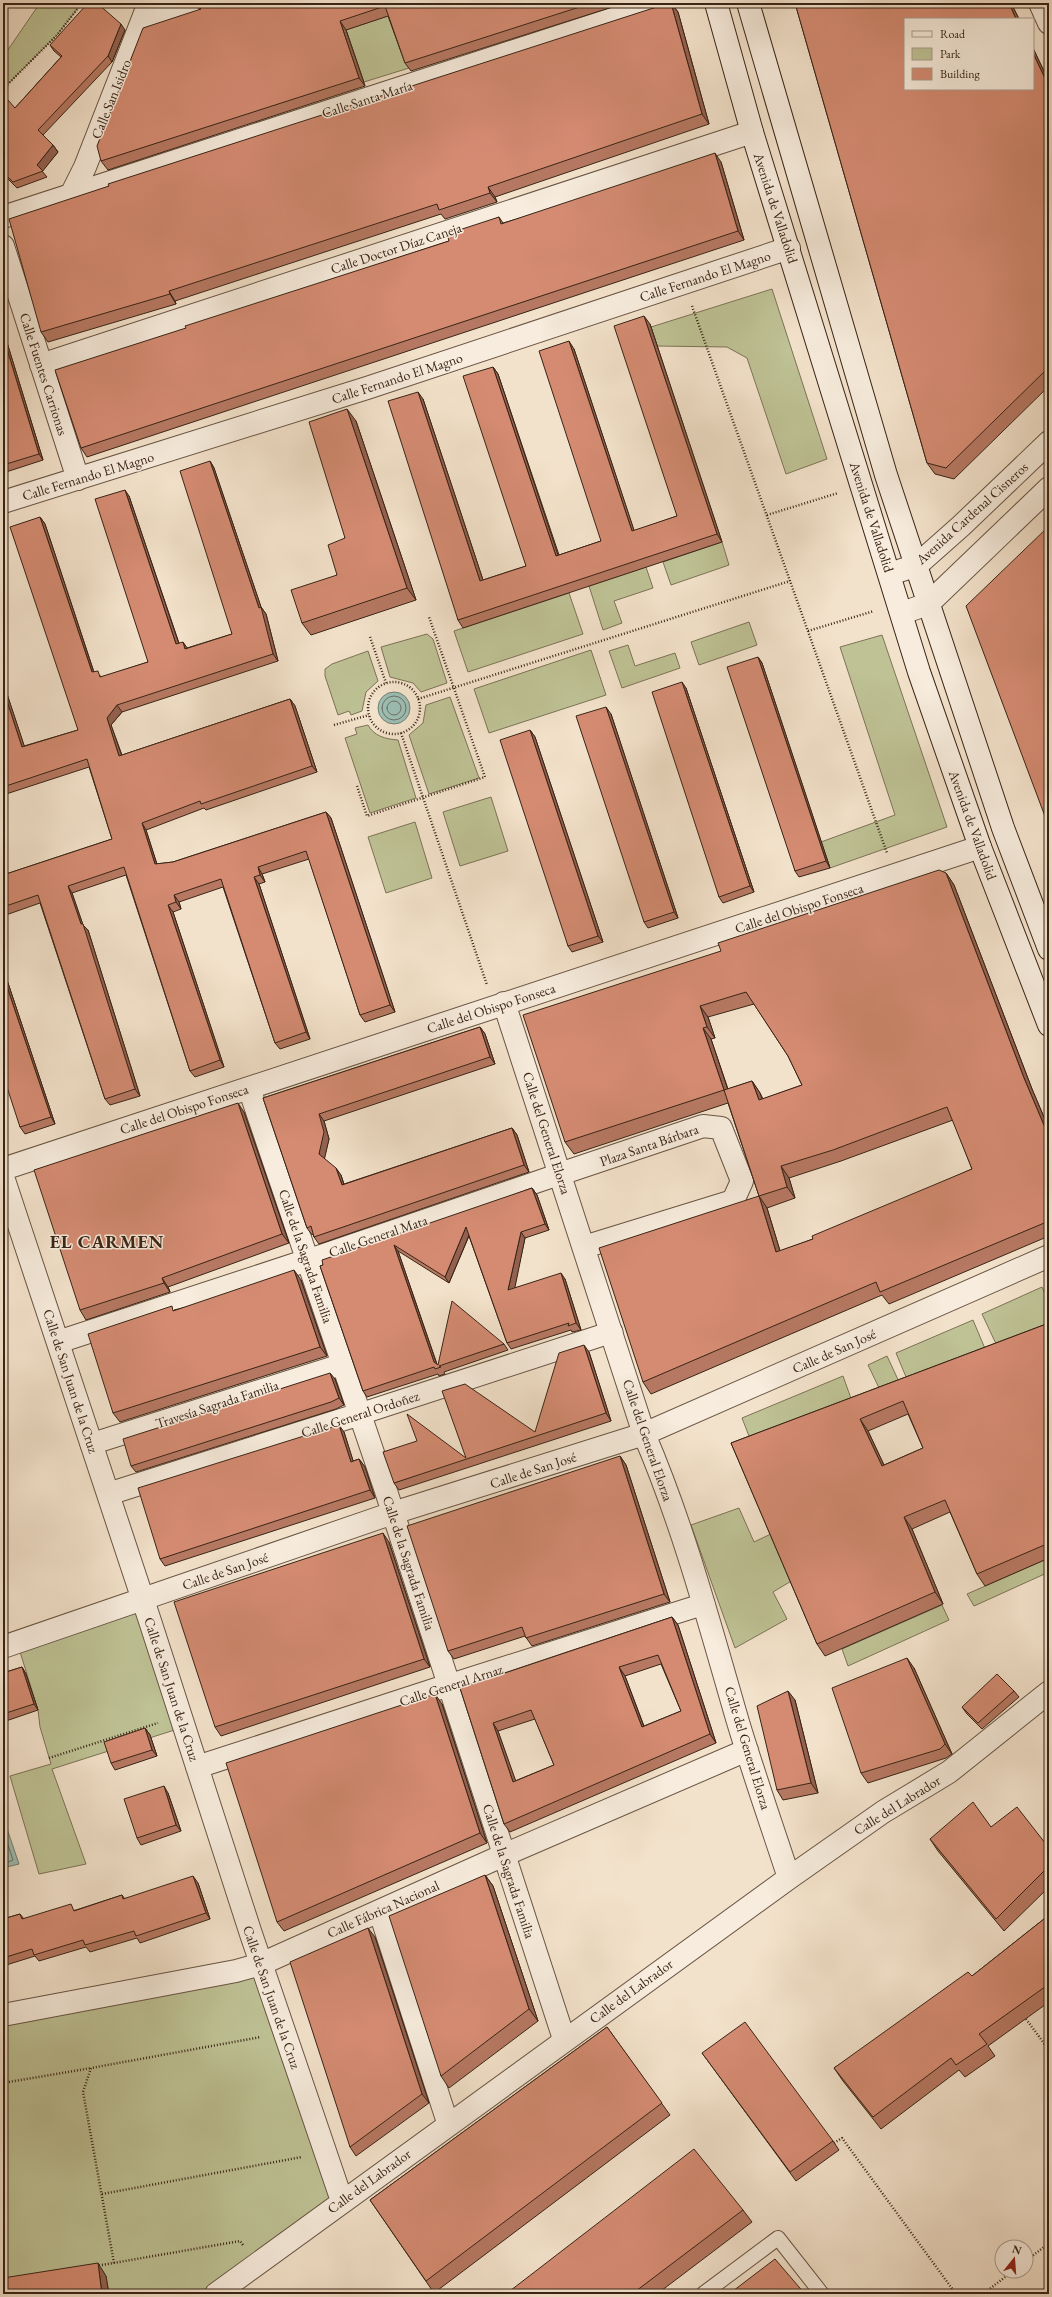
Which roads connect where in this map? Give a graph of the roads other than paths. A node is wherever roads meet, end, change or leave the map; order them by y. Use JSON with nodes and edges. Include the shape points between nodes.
{"nodes":[{"id":1,"x":196,"y":3,"type":"edge"},
{"id":2,"x":662,"y":3,"type":"edge"},
{"id":3,"x":716,"y":3,"type":"edge"},
{"id":4,"x":748,"y":3,"type":"edge"},
{"id":5,"x":146,"y":11,"type":"edge"},
{"id":6,"x":752,"y":132,"type":"junction"},
{"id":7,"x":71,"y":194,"type":"junction"},
{"id":8,"x":3,"y":218,"type":"edge"},
{"id":9,"x":3,"y":246,"type":"edge"},
{"id":10,"x":789,"y":248,"type":"junction"},
{"id":11,"x":41,"y":365,"type":"junction"},
{"id":12,"x":1049,"y":442,"type":"edge"},
{"id":13,"x":78,"y":479,"type":"junction"},
{"id":14,"x":1049,"y":488,"type":"edge"},
{"id":15,"x":3,"y":502,"type":"edge"},
{"id":16,"x":917,"y":565,"type":"junction"},
{"id":17,"x":890,"y":574,"type":"junction"},
{"id":18,"x":928,"y":604,"type":"junction"},
{"id":19,"x":901,"y":608,"type":"junction"},
{"id":20,"x":980,"y":847,"type":"junction"},
{"id":21,"x":1049,"y":949,"type":"edge"},
{"id":22,"x":499,"y":1005,"type":"junction"},
{"id":23,"x":1049,"y":1025,"type":"edge"},
{"id":24,"x":249,"y":1088,"type":"junction"},
{"id":25,"x":3,"y":1169,"type":"edge"},
{"id":26,"x":560,"y":1174,"type":"junction"},
{"id":27,"x":3,"y":1177,"type":"edge"},
{"id":28,"x":584,"y":1247,"type":"junction"},
{"id":29,"x":1049,"y":1256,"type":"edge"},
{"id":30,"x":308,"y":1260,"type":"junction"},
{"id":31,"x":612,"y":1332,"type":"junction"},
{"id":32,"x":58,"y":1342,"type":"junction"},
{"id":33,"x":343,"y":1364,"type":"junction"},
{"id":34,"x":360,"y":1414,"type":"junction"},
{"id":35,"x":644,"y":1434,"type":"junction"},
{"id":36,"x":91,"y":1444,"type":"junction"},
{"id":37,"x":108,"y":1494,"type":"junction"},
{"id":38,"x":394,"y":1513,"type":"junction"},
{"id":39,"x":142,"y":1600,"type":"junction"},
{"id":40,"x":704,"y":1604,"type":"junction"},
{"id":41,"x":3,"y":1647,"type":"edge"},
{"id":42,"x":449,"y":1685,"type":"junction"},
{"id":43,"x":1049,"y":1692,"type":"edge"},
{"id":44,"x":747,"y":1750,"type":"junction"},
{"id":45,"x":197,"y":1767,"type":"junction"},
{"id":46,"x":504,"y":1855,"type":"junction"},
{"id":47,"x":789,"y":1878,"type":"junction"},
{"id":48,"x":380,"y":1911,"type":"junction"},
{"id":49,"x":261,"y":1964,"type":"junction"},
{"id":50,"x":3,"y":2015,"type":"edge"},
{"id":51,"x":564,"y":2040,"type":"junction"},
{"id":52,"x":448,"y":2124,"type":"junction"},
{"id":53,"x":342,"y":2201,"type":"junction"},
{"id":54,"x":216,"y":2294,"type":"edge"},
{"id":55,"x":703,"y":2294,"type":"edge"},
{"id":56,"x":822,"y":2294,"type":"edge"}],
"edges":[{"from":1,"to":5,"type":"street"},
{"from":2,"to":7,"type":"street","name":"Calle Santa María"},
{"from":3,"to":6,"type":"street","name":"Avenida de Valladolid"},
{"from":4,"to":16,"type":"street","name":"Avenida de Valladolid","via":[[886,475]]},
{"from":5,"to":7,"type":"street","name":"Calle San Isidro","via":[[85,167]]},
{"from":6,"to":10,"type":"street","name":"Avenida de Valladolid"},
{"from":6,"to":11,"type":"street","name":"Calle Doctor Díaz Caneja"},
{"from":7,"to":8,"type":"street","name":"Calle Santa María"},
{"from":9,"to":11,"type":"street","name":"Calle Fuentes Carrionas"},
{"from":10,"to":13,"type":"street","name":"Calle Fernando El Magno","via":[[360,390]]},
{"from":10,"to":17,"type":"street","name":"Avenida de Valladolid"},
{"from":11,"to":13,"type":"street","name":"Calle Fuentes Carrionas"},
{"from":12,"to":16,"type":"street","name":"Avenida Cardenal Cisneros"},
{"from":13,"to":15,"type":"street","name":"Calle Fernando El Magno"},
{"from":14,"to":18,"type":"street"},
{"from":16,"to":17,"type":"street","name":"Avenida Cardenal Cisneros"},
{"from":16,"to":18,"type":"street","name":"Avenida de Valladolid"},
{"from":17,"to":19,"type":"street","name":"Avenida de Valladolid"},
{"from":18,"to":19,"type":"street"},
{"from":18,"to":21,"type":"street","name":"Avenida de Valladolid","via":[[1004,828]]},
{"from":19,"to":20,"type":"street","name":"Avenida de Valladolid","via":[[920,672]]},
{"from":20,"to":22,"type":"street","name":"Calle del Obispo Fonseca"},
{"from":20,"to":23,"type":"street","name":"Avenida de Valladolid"},
{"from":22,"to":24,"type":"street","name":"Calle del Obispo Fonseca"},
{"from":22,"to":26,"type":"street","name":"Calle del General Elorza"},
{"from":24,"to":25,"type":"street","name":"Calle del Obispo Fonseca"},
{"from":24,"to":30,"type":"street","name":"Calle de la Sagrada Familia"},
{"from":26,"to":28,"type":"street","name":"Calle del General Elorza"},
{"from":26,"to":28,"type":"street","name":"Plaza Santa Bárbara","via":[[704,1126],[721,1128],[742,1181],[733,1201]]},
{"from":26,"to":30,"type":"street","name":"Calle General Mata"},
{"from":27,"to":32,"type":"street","name":"Calle de San Juan de la Cruz"},
{"from":28,"to":31,"type":"street","name":"Calle del General Elorza"},
{"from":29,"to":35,"type":"street","name":"Calle de San José"},
{"from":30,"to":32,"type":"street","name":"Calle General Mata"},
{"from":30,"to":33,"type":"street","name":"Calle de la Sagrada Familia"},
{"from":31,"to":34,"type":"street","name":"Calle General Ordoñez"},
{"from":31,"to":35,"type":"street","name":"Calle del General Elorza"},
{"from":32,"to":36,"type":"street","name":"Calle de San Juan de la Cruz"},
{"from":33,"to":34,"type":"street","name":"Calle de la Sagrada Familia"},
{"from":33,"to":36,"type":"street","name":"Travesía Sagrada Familia"},
{"from":34,"to":37,"type":"street","name":"Calle General Ordoñez"},
{"from":34,"to":38,"type":"street","name":"Calle de la Sagrada Familia"},
{"from":35,"to":38,"type":"street","name":"Calle de San José"},
{"from":35,"to":40,"type":"street","name":"Calle del General Elorza"},
{"from":36,"to":37,"type":"street","name":"Calle de San Juan de la Cruz"},
{"from":37,"to":39,"type":"street","name":"Calle de San Juan de la Cruz"},
{"from":38,"to":39,"type":"street","name":"Calle de San José"},
{"from":38,"to":42,"type":"street","name":"Calle de la Sagrada Familia"},
{"from":39,"to":41,"type":"street","name":"Calle de San José"},
{"from":39,"to":45,"type":"street","name":"Calle de San Juan de la Cruz"},
{"from":40,"to":42,"type":"street","name":"Calle General Arnaz"},
{"from":40,"to":44,"type":"street","name":"Calle del General Elorza"},
{"from":42,"to":45,"type":"street","name":"Calle General Arnaz"},
{"from":42,"to":46,"type":"street","name":"Calle de la Sagrada Familia"},
{"from":43,"to":47,"type":"street","name":"Calle del Labrador","via":[[949,1772],[883,1812]]},
{"from":44,"to":46,"type":"street","name":"Calle Fábrica Nacional"},
{"from":44,"to":47,"type":"street","name":"Calle del General Elorza"},
{"from":45,"to":49,"type":"street","name":"Calle de San Juan de la Cruz"},
{"from":46,"to":48,"type":"street","name":"Calle Fábrica Nacional"},
{"from":46,"to":51,"type":"street","name":"Calle de la Sagrada Familia"},
{"from":47,"to":51,"type":"street","name":"Calle del Labrador"},
{"from":48,"to":49,"type":"street","name":"Calle Fábrica Nacional"},
{"from":48,"to":52,"type":"street"},
{"from":49,"to":50,"type":"street","name":"Calle Fábrica Nacional","via":[[236,1971]]},
{"from":49,"to":53,"type":"street","name":"Calle de San Juan de la Cruz"},
{"from":51,"to":52,"type":"street","name":"Calle del Labrador"},
{"from":52,"to":53,"type":"street","name":"Calle del Labrador"},
{"from":53,"to":54,"type":"street","name":"Calle del Labrador"},
{"from":55,"to":56,"type":"lane","via":[[778,2238]]}]}
